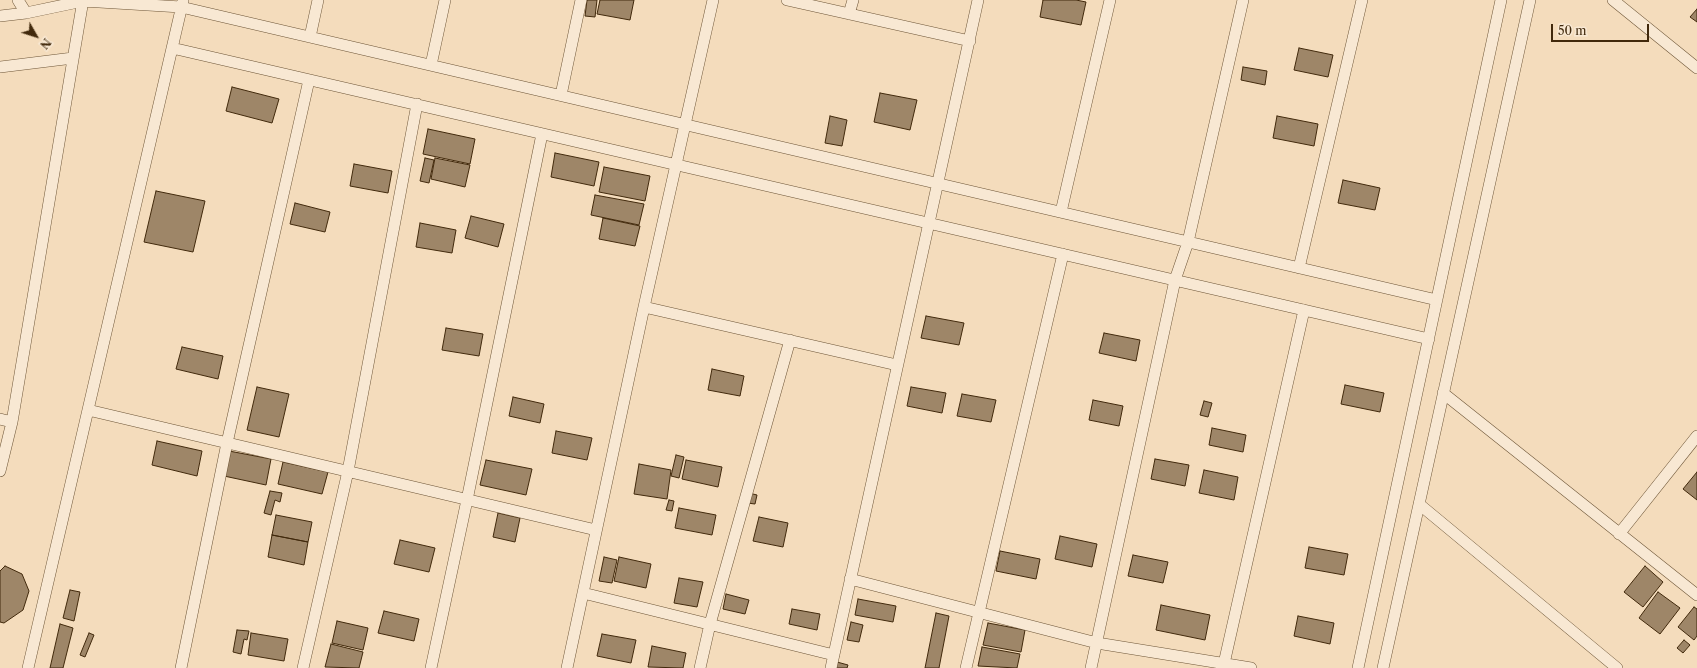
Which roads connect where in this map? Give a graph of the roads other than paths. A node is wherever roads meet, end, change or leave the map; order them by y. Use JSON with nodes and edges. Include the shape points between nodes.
{"nodes":[{"id":1,"x":18,"y":0,"type":"edge"},
{"id":2,"x":318,"y":0,"type":"edge"},
{"id":3,"x":445,"y":0,"type":"edge"},
{"id":4,"x":581,"y":0,"type":"edge"},
{"id":5,"x":713,"y":0,"type":"edge"},
{"id":6,"x":787,"y":0,"type":"edge"},
{"id":7,"x":853,"y":0,"type":"edge"},
{"id":8,"x":978,"y":0,"type":"edge"},
{"id":9,"x":1110,"y":0,"type":"edge"},
{"id":10,"x":1243,"y":0,"type":"edge"},
{"id":11,"x":1362,"y":0,"type":"edge"},
{"id":12,"x":1501,"y":0,"type":"edge"},
{"id":13,"x":1530,"y":0,"type":"edge"},
{"id":14,"x":1613,"y":0,"type":"edge"},
{"id":15,"x":83,"y":1,"type":"edge"},
{"id":16,"x":182,"y":3,"type":"edge"},
{"id":17,"x":26,"y":13,"type":"junction"},
{"id":18,"x":849,"y":14,"type":"junction"},
{"id":19,"x":0,"y":16,"type":"edge"},
{"id":20,"x":310,"y":37,"type":"junction"},
{"id":21,"x":970,"y":41,"type":"junction"},
{"id":22,"x":172,"y":48,"type":"junction"},
{"id":23,"x":73,"y":58,"type":"junction"},
{"id":24,"x":431,"y":65,"type":"junction"},
{"id":25,"x":0,"y":67,"type":"edge"},
{"id":26,"x":1697,"y":68,"type":"edge"},
{"id":27,"x":309,"y":80,"type":"junction"},
{"id":28,"x":561,"y":95,"type":"junction"},
{"id":29,"x":417,"y":104,"type":"junction"},
{"id":30,"x":685,"y":124,"type":"junction"},
{"id":31,"x":542,"y":134,"type":"junction"},
{"id":32,"x":677,"y":165,"type":"junction"},
{"id":33,"x":938,"y":184,"type":"junction"},
{"id":34,"x":1061,"y":212,"type":"junction"},
{"id":35,"x":929,"y":223,"type":"junction"},
{"id":36,"x":1188,"y":242,"type":"junction"},
{"id":37,"x":1063,"y":254,"type":"junction"},
{"id":38,"x":1299,"y":268,"type":"junction"},
{"id":39,"x":1175,"y":280,"type":"junction"},
{"id":40,"x":1437,"y":300,"type":"junction"},
{"id":41,"x":644,"y":307,"type":"junction"},
{"id":42,"x":1304,"y":310,"type":"junction"},
{"id":43,"x":1428,"y":339,"type":"junction"},
{"id":44,"x":790,"y":340,"type":"junction"},
{"id":45,"x":897,"y":365,"type":"junction"},
{"id":46,"x":1443,"y":393,"type":"junction"},
{"id":47,"x":88,"y":410,"type":"junction"},
{"id":48,"x":0,"y":419,"type":"edge"},
{"id":49,"x":12,"y":422,"type":"junction"},
{"id":50,"x":1697,"y":436,"type":"edge"},
{"id":51,"x":227,"y":443,"type":"junction"},
{"id":52,"x":0,"y":471,"type":"edge"},
{"id":53,"x":348,"y":471,"type":"junction"},
{"id":54,"x":467,"y":500,"type":"junction"},
{"id":55,"x":1419,"y":504,"type":"junction"},
{"id":56,"x":596,"y":530,"type":"junction"},
{"id":57,"x":1620,"y":534,"type":"junction"},
{"id":58,"x":850,"y":579,"type":"junction"},
{"id":59,"x":583,"y":593,"type":"junction"},
{"id":60,"x":1697,"y":594,"type":"edge"},
{"id":61,"x":980,"y":611,"type":"junction"},
{"id":62,"x":710,"y":624,"type":"junction"},
{"id":63,"x":1097,"y":643,"type":"junction"},
{"id":64,"x":834,"y":655,"type":"junction"},
{"id":65,"x":1223,"y":665,"type":"edge"},
{"id":66,"x":28,"y":668,"type":"edge"},
{"id":67,"x":181,"y":668,"type":"edge"},
{"id":68,"x":303,"y":668,"type":"edge"},
{"id":69,"x":431,"y":668,"type":"edge"},
{"id":70,"x":567,"y":668,"type":"edge"},
{"id":71,"x":700,"y":668,"type":"edge"},
{"id":72,"x":831,"y":668,"type":"edge"},
{"id":73,"x":966,"y":668,"type":"edge"},
{"id":74,"x":1092,"y":668,"type":"edge"},
{"id":75,"x":1251,"y":668,"type":"edge"},
{"id":76,"x":1358,"y":668,"type":"edge"},
{"id":77,"x":1383,"y":668,"type":"edge"},
{"id":78,"x":1617,"y":668,"type":"edge"}],
"edges":[{"from":1,"to":17,"type":"street"},
{"from":2,"to":20,"type":"street"},
{"from":3,"to":24,"type":"street"},
{"from":4,"to":28,"type":"street"},
{"from":5,"to":30,"type":"street"},
{"from":6,"to":18,"type":"street"},
{"from":7,"to":18,"type":"street"},
{"from":8,"to":21,"type":"street"},
{"from":9,"to":34,"type":"street"},
{"from":10,"to":36,"type":"street"},
{"from":11,"to":38,"type":"street"},
{"from":12,"to":40,"type":"street"},
{"from":13,"to":46,"type":"street"},
{"from":14,"to":26,"type":"street"},
{"from":15,"to":16,"type":"street"},
{"from":15,"to":17,"type":"street"},
{"from":15,"to":23,"type":"street"},
{"from":16,"to":20,"type":"street"},
{"from":16,"to":22,"type":"street"},
{"from":17,"to":19,"type":"street"},
{"from":18,"to":21,"type":"street"},
{"from":20,"to":24,"type":"street"},
{"from":21,"to":33,"type":"street"},
{"from":22,"to":27,"type":"street"},
{"from":22,"to":47,"type":"street"},
{"from":23,"to":25,"type":"street"},
{"from":23,"to":49,"type":"street"},
{"from":24,"to":28,"type":"street"},
{"from":27,"to":29,"type":"street"},
{"from":27,"to":51,"type":"street"},
{"from":28,"to":30,"type":"street"},
{"from":29,"to":31,"type":"street"},
{"from":29,"to":53,"type":"street"},
{"from":30,"to":32,"type":"street"},
{"from":30,"to":33,"type":"street"},
{"from":31,"to":32,"type":"street"},
{"from":31,"to":54,"type":"street"},
{"from":32,"to":35,"type":"street"},
{"from":32,"to":41,"type":"street"},
{"from":33,"to":34,"type":"street"},
{"from":33,"to":35,"type":"street"},
{"from":34,"to":36,"type":"street"},
{"from":35,"to":37,"type":"street"},
{"from":35,"to":45,"type":"street"},
{"from":36,"to":38,"type":"street"},
{"from":36,"to":39,"type":"street"},
{"from":37,"to":39,"type":"street"},
{"from":37,"to":61,"type":"street"},
{"from":38,"to":40,"type":"street"},
{"from":39,"to":42,"type":"street"},
{"from":39,"to":63,"type":"street"},
{"from":40,"to":43,"type":"street"},
{"from":41,"to":44,"type":"street"},
{"from":41,"to":56,"type":"street"},
{"from":42,"to":43,"type":"street"},
{"from":42,"to":65,"type":"street"},
{"from":43,"to":76,"type":"street"},
{"from":44,"to":45,"type":"street"},
{"from":44,"to":62,"type":"street"},
{"from":45,"to":58,"type":"street"},
{"from":46,"to":55,"type":"street"},
{"from":46,"to":57,"type":"street"},
{"from":47,"to":51,"type":"street"},
{"from":47,"to":66,"type":"street"},
{"from":48,"to":49,"type":"street"},
{"from":49,"to":52,"type":"street"},
{"from":50,"to":57,"type":"street"},
{"from":51,"to":53,"type":"street"},
{"from":51,"to":67,"type":"street"},
{"from":53,"to":54,"type":"street"},
{"from":53,"to":68,"type":"street"},
{"from":54,"to":56,"type":"street"},
{"from":54,"to":69,"type":"street"},
{"from":55,"to":77,"type":"street"},
{"from":55,"to":78,"type":"street"},
{"from":56,"to":59,"type":"street"},
{"from":57,"to":60,"type":"street"},
{"from":58,"to":61,"type":"street"},
{"from":58,"to":64,"type":"street"},
{"from":59,"to":62,"type":"street"},
{"from":59,"to":70,"type":"street"},
{"from":61,"to":63,"type":"street"},
{"from":61,"to":73,"type":"street"},
{"from":62,"to":64,"type":"street"},
{"from":62,"to":71,"type":"street"},
{"from":63,"to":65,"type":"street"},
{"from":63,"to":74,"type":"street"},
{"from":64,"to":72,"type":"street"},
{"from":65,"to":75,"type":"street"}]}
